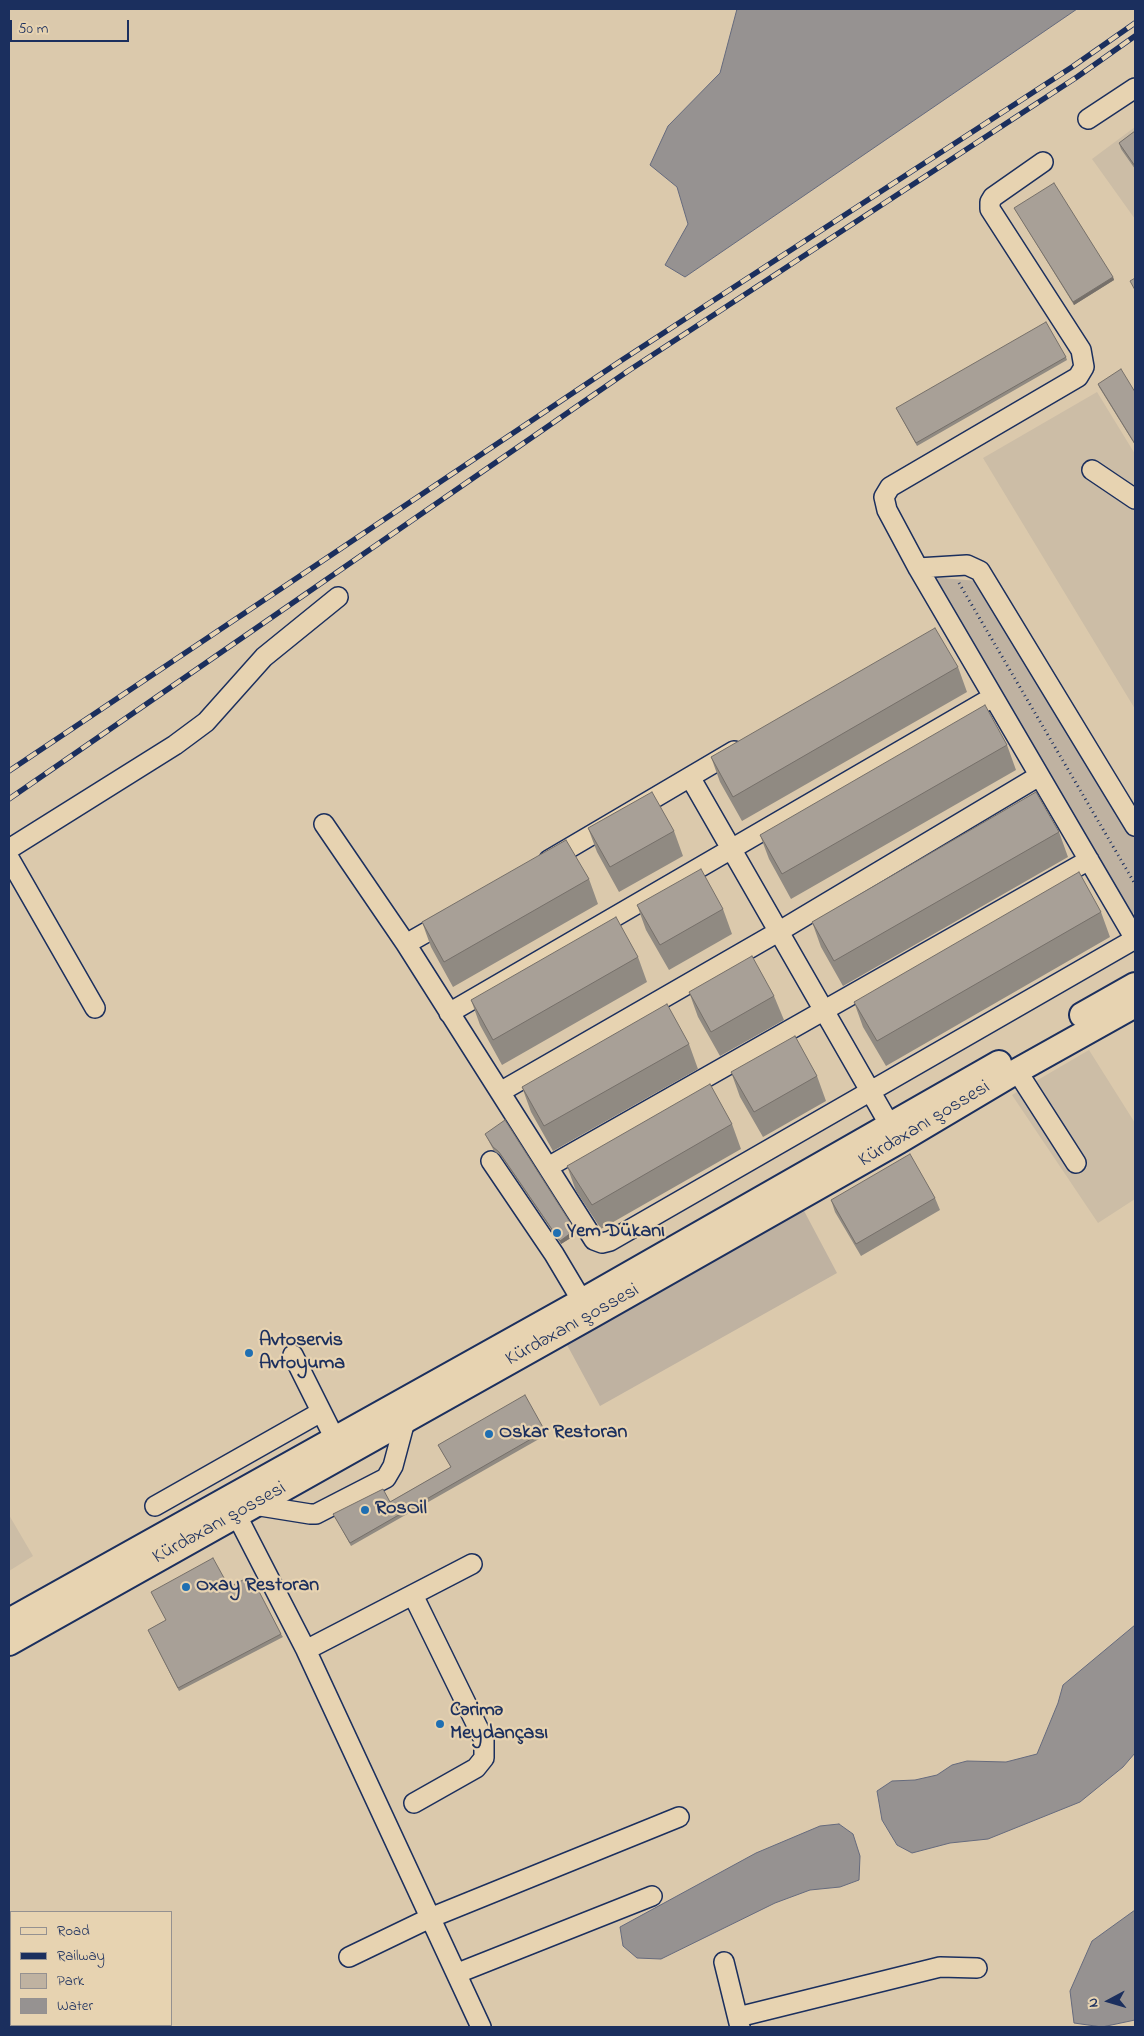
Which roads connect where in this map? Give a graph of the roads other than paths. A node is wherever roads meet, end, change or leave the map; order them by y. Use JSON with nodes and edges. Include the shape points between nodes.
{"nodes":[{"id":1,"x":1135,"y":88,"type":"edge"},
{"id":2,"x":1088,"y":119,"type":"dead end"},
{"id":3,"x":1043,"y":162,"type":"dead end"},
{"id":4,"x":1092,"y":470,"type":"dead end"},
{"id":5,"x":1135,"y":498,"type":"edge"},
{"id":6,"x":918,"y":568,"type":"junction"},
{"id":7,"x":338,"y":597,"type":"dead end"},
{"id":8,"x":950,"y":623,"type":"junction"},
{"id":9,"x":934,"y":633,"type":"edge"},
{"id":10,"x":993,"y":697,"type":"junction"},
{"id":11,"x":749,"y":742,"type":"edge"},
{"id":12,"x":1040,"y":776,"type":"junction"},
{"id":13,"x":690,"y":777,"type":"junction"},
{"id":14,"x":324,"y":824,"type":"dead end"},
{"id":15,"x":1135,"y":826,"type":"edge"},
{"id":16,"x":9,"y":849,"type":"edge"},
{"id":17,"x":731,"y":850,"type":"junction"},
{"id":18,"x":9,"y":858,"type":"edge"},
{"id":19,"x":1089,"y":860,"type":"junction"},
{"id":20,"x":535,"y":868,"type":"edge"},
{"id":21,"x":466,"y":909,"type":"edge"},
{"id":22,"x":778,"y":932,"type":"junction"},
{"id":23,"x":1135,"y":939,"type":"edge"},
{"id":24,"x":406,"y":944,"type":"junction"},
{"id":25,"x":1135,"y":985,"type":"edge"},
{"id":26,"x":1135,"y":1005,"type":"edge"},
{"id":27,"x":95,"y":1008,"type":"dead end"},
{"id":28,"x":824,"y":1012,"type":"junction"},
{"id":29,"x":450,"y":1013,"type":"junction"},
{"id":30,"x":1017,"y":1070,"type":"junction"},
{"id":31,"x":500,"y":1092,"type":"junction"},
{"id":32,"x":870,"y":1092,"type":"junction"},
{"id":33,"x":894,"y":1133,"type":"junction"},
{"id":34,"x":491,"y":1161,"type":"dead end"},
{"id":35,"x":1076,"y":1163,"type":"dead end"},
{"id":36,"x":548,"y":1167,"type":"junction"},
{"id":37,"x":582,"y":1301,"type":"junction"},
{"id":38,"x":293,"y":1355,"type":"dead end"},
{"id":39,"x":322,"y":1412,"type":"junction"},
{"id":40,"x":405,"y":1421,"type":"junction"},
{"id":41,"x":336,"y":1439,"type":"junction"},
{"id":42,"x":245,"y":1504,"type":"junction"},
{"id":43,"x":155,"y":1506,"type":"dead end"},
{"id":44,"x":472,"y":1564,"type":"dead end"},
{"id":45,"x":413,"y":1595,"type":"junction"},
{"id":46,"x":9,"y":1621,"type":"edge"},
{"id":47,"x":9,"y":1643,"type":"edge"},
{"id":48,"x":306,"y":1650,"type":"junction"},
{"id":49,"x":414,"y":1803,"type":"dead end"},
{"id":50,"x":679,"y":1817,"type":"dead end"},
{"id":51,"x":652,"y":1896,"type":"dead end"},
{"id":52,"x":430,"y":1918,"type":"junction"},
{"id":53,"x":349,"y":1957,"type":"dead end"},
{"id":54,"x":724,"y":1962,"type":"dead end"},
{"id":55,"x":977,"y":1968,"type":"dead end"},
{"id":56,"x":458,"y":1974,"type":"junction"},
{"id":57,"x":739,"y":2022,"type":"edge"},
{"id":58,"x":482,"y":2027,"type":"edge"}],
"edges":[{"from":1,"to":2,"type":"street"},
{"from":3,"to":6,"type":"street","via":[[993,197],[990,208],[1081,350],[1084,367],[1078,377],[890,487],[884,497],[887,510]]},
{"from":4,"to":5,"type":"street"},
{"from":6,"to":8,"type":"street"},
{"from":6,"to":15,"type":"street","via":[[967,566],[980,571]]},
{"from":7,"to":16,"type":"street","via":[[264,657],[206,722],[175,745]]},
{"from":8,"to":9,"type":"street"},
{"from":8,"to":10,"type":"street"},
{"from":10,"to":12,"type":"street"},
{"from":10,"to":17,"type":"street"},
{"from":11,"to":13,"type":"street"},
{"from":12,"to":19,"type":"street"},
{"from":12,"to":22,"type":"street"},
{"from":13,"to":17,"type":"street"},
{"from":13,"to":20,"type":"street"},
{"from":14,"to":24,"type":"street"},
{"from":17,"to":22,"type":"street"},
{"from":17,"to":29,"type":"street"},
{"from":18,"to":27,"type":"street"},
{"from":19,"to":23,"type":"street"},
{"from":19,"to":28,"type":"street"},
{"from":21,"to":24,"type":"street"},
{"from":22,"to":28,"type":"street"},
{"from":22,"to":31,"type":"street"},
{"from":23,"to":32,"type":"street"},
{"from":24,"to":29,"type":"street"},
{"from":25,"to":33,"type":"main road","name":"Kürdəxanı şossesi"},
{"from":26,"to":30,"type":"main road","name":"Kürdəxanı şossesi"},
{"from":28,"to":32,"type":"street"},
{"from":28,"to":36,"type":"street"},
{"from":29,"to":31,"type":"street"},
{"from":30,"to":33,"type":"main road","name":"Kürdəxanı şossesi"},
{"from":30,"to":35,"type":"street"},
{"from":31,"to":36,"type":"street"},
{"from":32,"to":33,"type":"street"},
{"from":32,"to":36,"type":"street","via":[[602,1243],[594,1240]]},
{"from":33,"to":37,"type":"main road","name":"Kürdəxanı şossesi"},
{"from":33,"to":40,"type":"main road","name":"Kürdəxanı şossesi"},
{"from":34,"to":37,"type":"street"},
{"from":37,"to":41,"type":"main road","name":"Kürdəxanı şossesi"},
{"from":38,"to":39,"type":"street"},
{"from":39,"to":41,"type":"street"},
{"from":39,"to":43,"type":"street"},
{"from":40,"to":42,"type":"main road","name":"Kürdəxanı şossesi"},
{"from":40,"to":42,"type":"street","via":[[386,1478],[316,1514]]},
{"from":41,"to":42,"type":"main road","name":"Kürdəxanı şossesi"},
{"from":42,"to":46,"type":"main road","name":"Kürdəxanı şossesi"},
{"from":42,"to":47,"type":"main road","name":"Kürdəxanı şossesi"},
{"from":42,"to":48,"type":"street"},
{"from":44,"to":45,"type":"street"},
{"from":45,"to":48,"type":"street"},
{"from":45,"to":49,"type":"street","via":[[484,1740],[484,1758],[476,1768]]},
{"from":48,"to":52,"type":"street"},
{"from":50,"to":52,"type":"street"},
{"from":51,"to":56,"type":"street"},
{"from":52,"to":53,"type":"street"},
{"from":52,"to":56,"type":"street"},
{"from":54,"to":57,"type":"street"},
{"from":55,"to":57,"type":"street","via":[[940,1967]]},
{"from":56,"to":58,"type":"street"}]}
